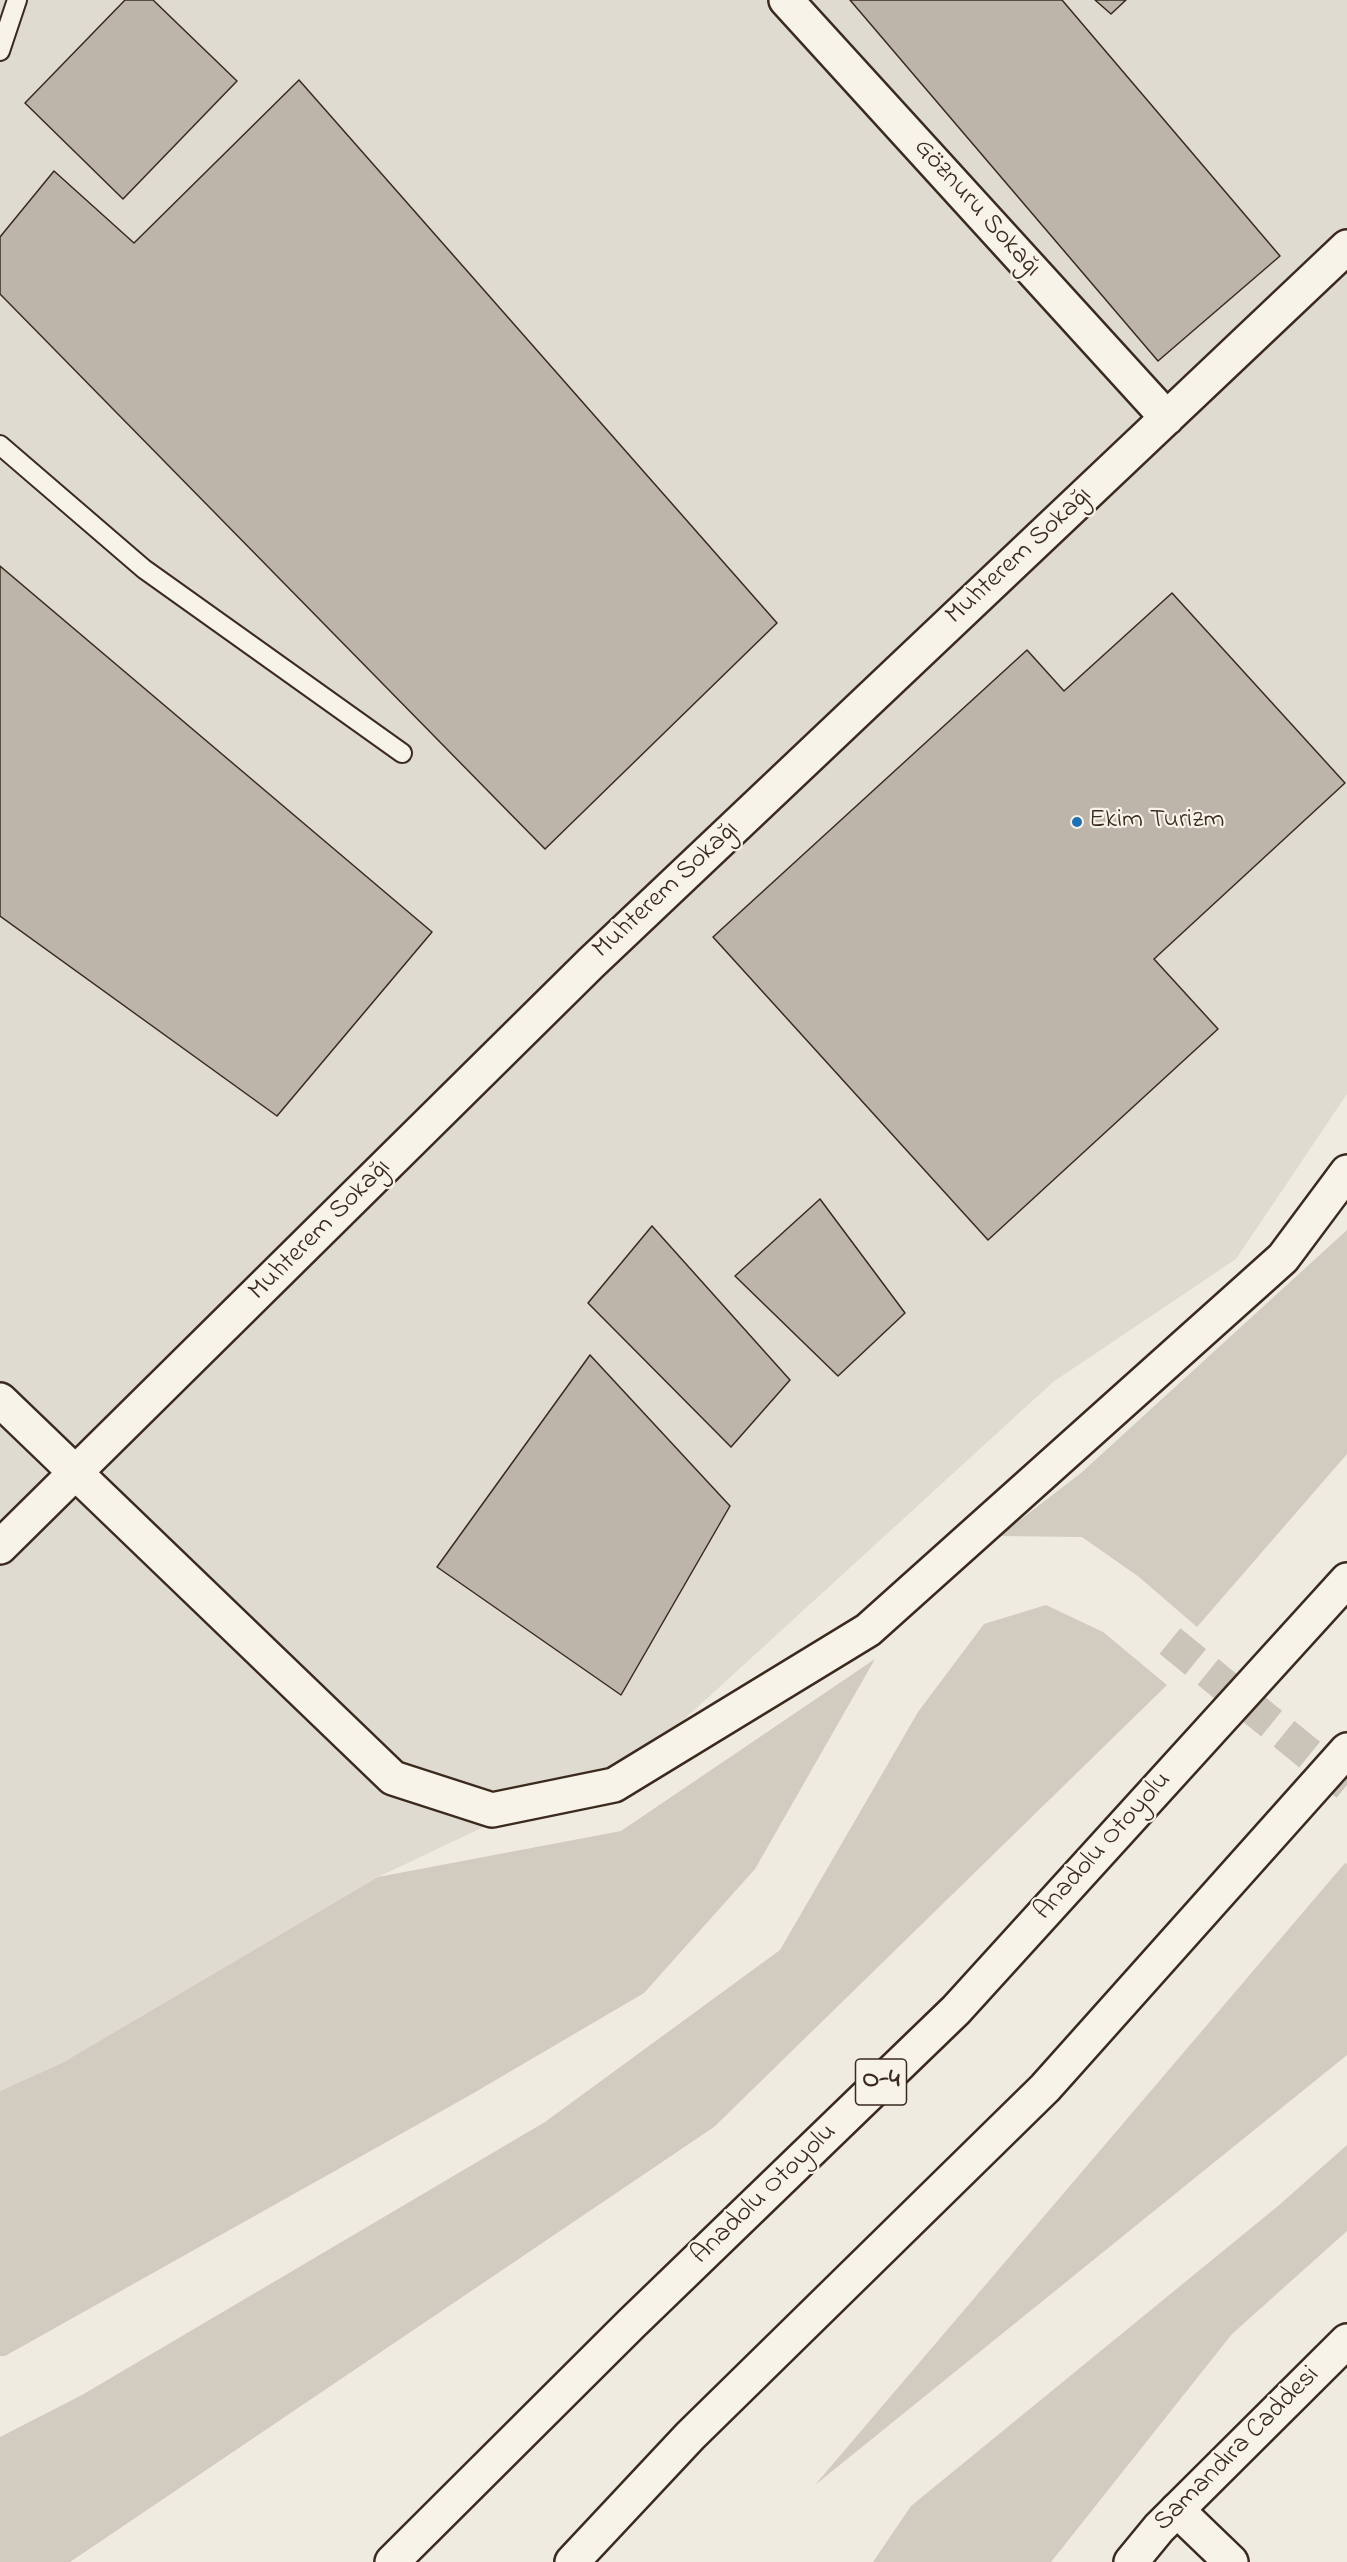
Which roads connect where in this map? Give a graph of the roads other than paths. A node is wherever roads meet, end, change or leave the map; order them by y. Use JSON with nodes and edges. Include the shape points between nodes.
{"nodes":[{"id":1,"x":17,"y":0,"type":"edge"},
{"id":2,"x":786,"y":0,"type":"edge"},
{"id":3,"x":0,"y":51,"type":"edge"},
{"id":4,"x":1347,"y":247,"type":"edge"},
{"id":5,"x":1167,"y":418,"type":"junction"},
{"id":6,"x":0,"y":445,"type":"edge"},
{"id":7,"x":402,"y":753,"type":"dead end"},
{"id":8,"x":1347,"y":1172,"type":"edge"},
{"id":9,"x":0,"y":1400,"type":"edge"},
{"id":10,"x":76,"y":1474,"type":"junction"},
{"id":11,"x":0,"y":1547,"type":"edge"},
{"id":12,"x":1347,"y":1580,"type":"edge"},
{"id":13,"x":1347,"y":1750,"type":"edge"},
{"id":14,"x":1347,"y":2341,"type":"edge"},
{"id":15,"x":1177,"y":2510,"type":"junction"},
{"id":16,"x":392,"y":2562,"type":"edge"},
{"id":17,"x":572,"y":2562,"type":"edge"},
{"id":18,"x":1131,"y":2562,"type":"edge"},
{"id":19,"x":1231,"y":2562,"type":"edge"}],
"edges":[{"from":1,"to":3,"type":"lane"},
{"from":2,"to":5,"type":"main road","name":"Göznuru Sokağı"},
{"from":4,"to":5,"type":"main road","name":"Muhterem Sokağı"},
{"from":5,"to":10,"type":"main road","name":"Muhterem Sokağı","via":[[591,963]]},
{"from":6,"to":7,"type":"lane","via":[[144,570]]},
{"from":8,"to":10,"type":"main road","via":[[1282,1258],[867,1630],[614,1785],[492,1810],[393,1778]]},
{"from":9,"to":10,"type":"main road"},
{"from":10,"to":11,"type":"main road","name":"Muhterem Sokağı"},
{"from":12,"to":16,"type":"main road","name":"Anadolu Otoyolu","number":"O-4","via":[[956,2010]]},
{"from":13,"to":17,"type":"main road","via":[[1045,2088],[690,2436]]},
{"from":14,"to":15,"type":"main road","name":"Samandıra Caddesi"},
{"from":15,"to":18,"type":"main road","name":"Samandıra Caddesi"},
{"from":15,"to":19,"type":"main road"}]}
